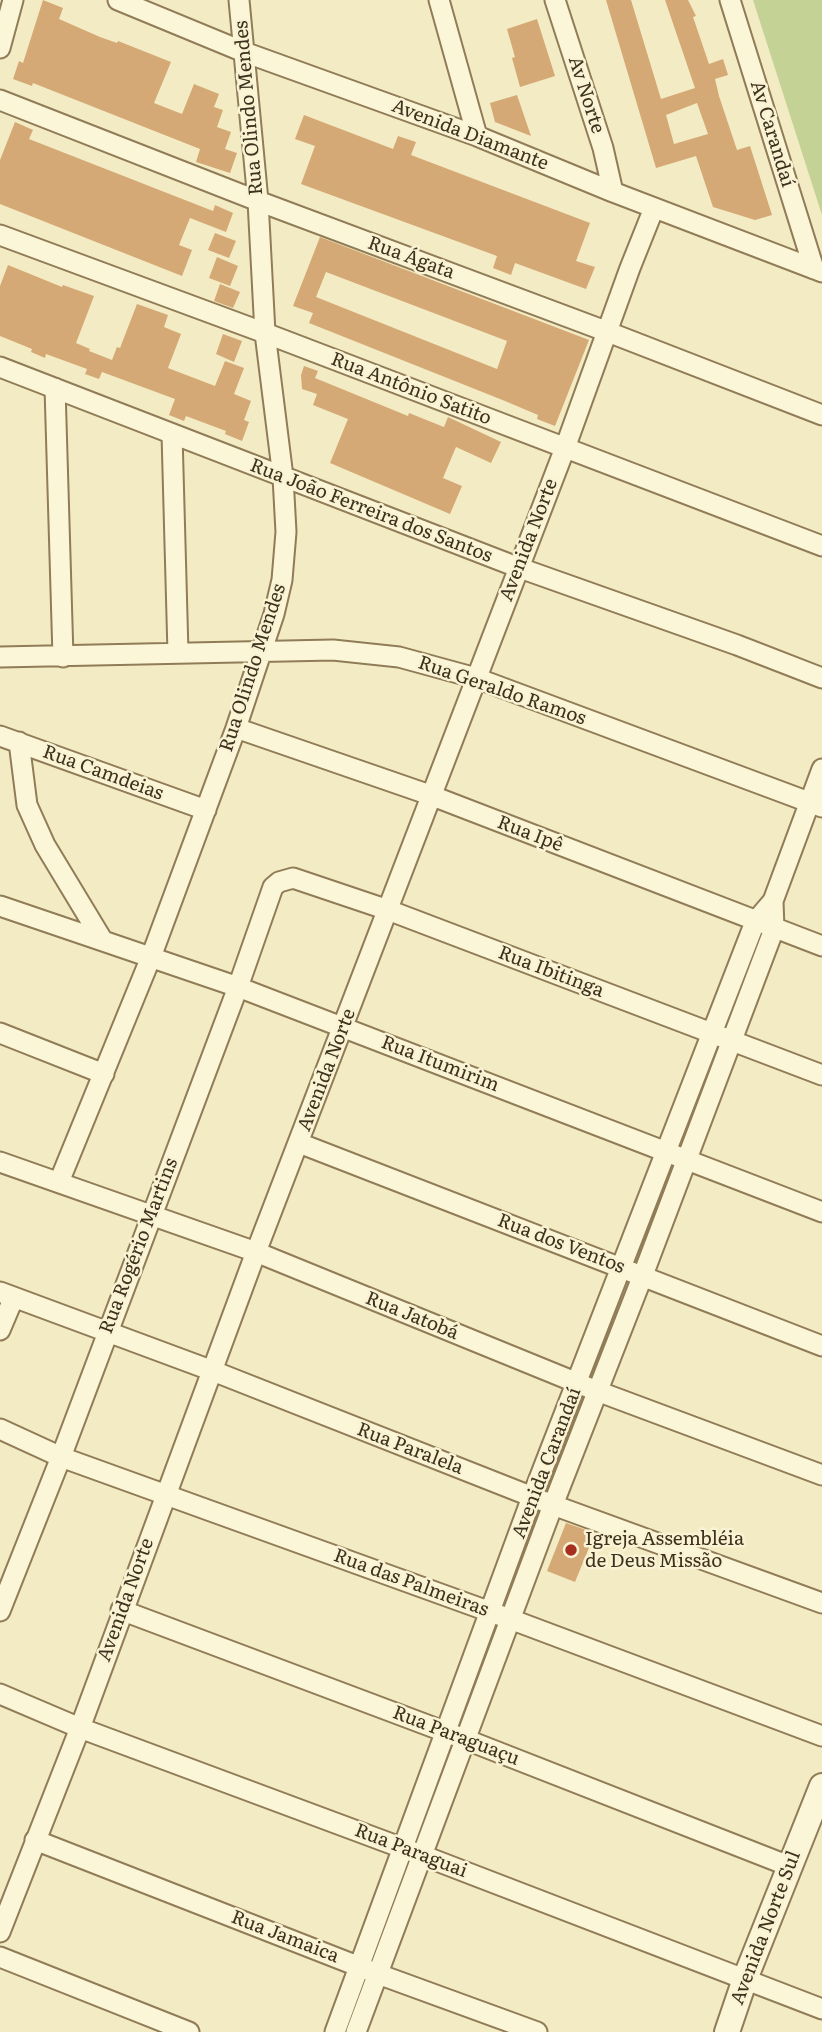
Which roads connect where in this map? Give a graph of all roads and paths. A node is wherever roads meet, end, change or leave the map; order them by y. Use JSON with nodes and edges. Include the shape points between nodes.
{"nodes":[{"id":1,"x":13,"y":0,"type":"edge"},
{"id":2,"x":239,"y":0,"type":"edge"},
{"id":3,"x":439,"y":0,"type":"edge"},
{"id":4,"x":555,"y":0,"type":"edge"},
{"id":5,"x":730,"y":0,"type":"edge"},
{"id":6,"x":125,"y":1,"type":"edge"},
{"id":7,"x":0,"y":48,"type":"edge"},
{"id":8,"x":244,"y":52,"type":"junction"},
{"id":9,"x":0,"y":100,"type":"edge"},
{"id":10,"x":477,"y":136,"type":"junction"},
{"id":11,"x":613,"y":192,"type":"junction"},
{"id":12,"x":258,"y":201,"type":"junction"},
{"id":13,"x":654,"y":208,"type":"junction"},
{"id":14,"x":0,"y":235,"type":"edge"},
{"id":15,"x":818,"y":270,"type":"edge"},
{"id":16,"x":265,"y":332,"type":"junction"},
{"id":17,"x":608,"y":332,"type":"junction"},
{"id":18,"x":0,"y":367,"type":"edge"},
{"id":19,"x":55,"y":388,"type":"junction"},
{"id":20,"x":822,"y":415,"type":"edge"},
{"id":21,"x":172,"y":434,"type":"junction"},
{"id":22,"x":565,"y":448,"type":"junction"},
{"id":23,"x":284,"y":477,"type":"junction"},
{"id":24,"x":822,"y":546,"type":"edge"},
{"id":25,"x":517,"y":568,"type":"junction"},
{"id":26,"x":261,"y":651,"type":"junction"},
{"id":27,"x":178,"y":653,"type":"junction"},
{"id":28,"x":0,"y":657,"type":"edge"},
{"id":29,"x":63,"y":657,"type":"junction"},
{"id":30,"x":476,"y":678,"type":"junction"},
{"id":31,"x":822,"y":678,"type":"edge"},
{"id":32,"x":236,"y":727,"type":"junction"},
{"id":33,"x":9,"y":739,"type":"edge"},
{"id":34,"x":822,"y":769,"type":"edge"},
{"id":35,"x":430,"y":795,"type":"junction"},
{"id":36,"x":816,"y":804,"type":"edge"},
{"id":37,"x":205,"y":810,"type":"junction"},
{"id":38,"x":279,"y":882,"type":"joint"},
{"id":39,"x":0,"y":906,"type":"edge"},
{"id":40,"x":388,"y":909,"type":"junction"},
{"id":41,"x":765,"y":925,"type":"junction"},
{"id":42,"x":103,"y":941,"type":"junction"},
{"id":43,"x":822,"y":946,"type":"edge"},
{"id":44,"x":151,"y":957,"type":"junction"},
{"id":45,"x":238,"y":987,"type":"junction"},
{"id":46,"x":343,"y":1027,"type":"junction"},
{"id":47,"x":0,"y":1033,"type":"edge"},
{"id":48,"x":712,"y":1033,"type":"junction"},
{"id":49,"x":731,"y":1040,"type":"junction"},
{"id":50,"x":104,"y":1074,"type":"junction"},
{"id":51,"x":822,"y":1075,"type":"edge"},
{"id":52,"x":299,"y":1143,"type":"junction"},
{"id":53,"x":666,"y":1151,"type":"junction"},
{"id":54,"x":687,"y":1160,"type":"junction"},
{"id":55,"x":0,"y":1162,"type":"edge"},
{"id":56,"x":60,"y":1182,"type":"junction"},
{"id":57,"x":822,"y":1212,"type":"edge"},
{"id":58,"x":150,"y":1215,"type":"junction"},
{"id":59,"x":256,"y":1252,"type":"junction"},
{"id":60,"x":622,"y":1268,"type":"junction"},
{"id":61,"x":643,"y":1275,"type":"junction"},
{"id":62,"x":7,"y":1294,"type":"edge"},
{"id":63,"x":0,"y":1330,"type":"edge"},
{"id":64,"x":107,"y":1332,"type":"junction"},
{"id":65,"x":822,"y":1346,"type":"edge"},
{"id":66,"x":213,"y":1371,"type":"junction"},
{"id":67,"x":577,"y":1383,"type":"junction"},
{"id":68,"x":597,"y":1391,"type":"junction"},
{"id":69,"x":0,"y":1429,"type":"edge"},
{"id":70,"x":61,"y":1457,"type":"junction"},
{"id":71,"x":822,"y":1475,"type":"edge"},
{"id":72,"x":165,"y":1494,"type":"junction"},
{"id":73,"x":532,"y":1497,"type":"junction"},
{"id":74,"x":553,"y":1505,"type":"junction"},
{"id":75,"x":822,"y":1603,"type":"edge"},
{"id":76,"x":121,"y":1610,"type":"junction"},
{"id":77,"x":0,"y":1611,"type":"edge"},
{"id":78,"x":491,"y":1612,"type":"junction"},
{"id":79,"x":510,"y":1619,"type":"junction"},
{"id":80,"x":0,"y":1695,"type":"edge"},
{"id":81,"x":80,"y":1727,"type":"junction"},
{"id":82,"x":447,"y":1732,"type":"junction"},
{"id":83,"x":822,"y":1736,"type":"edge"},
{"id":84,"x":467,"y":1740,"type":"junction"},
{"id":85,"x":822,"y":1786,"type":"edge"},
{"id":86,"x":35,"y":1840,"type":"junction"},
{"id":87,"x":404,"y":1849,"type":"junction"},
{"id":88,"x":424,"y":1856,"type":"junction"},
{"id":89,"x":789,"y":1866,"type":"junction"},
{"id":90,"x":0,"y":1932,"type":"edge"},
{"id":91,"x":0,"y":1957,"type":"edge"},
{"id":92,"x":370,"y":1970,"type":"junction"},
{"id":93,"x":745,"y":1979,"type":"junction"},
{"id":94,"x":822,"y":2009,"type":"edge"},
{"id":95,"x":189,"y":2032,"type":"edge"},
{"id":96,"x":335,"y":2032,"type":"edge"},
{"id":97,"x":356,"y":2032,"type":"edge"},
{"id":98,"x":537,"y":2032,"type":"edge"},
{"id":99,"x":727,"y":2032,"type":"edge"}],
"edges":[{"from":1,"to":7,"type":"street"},
{"from":2,"to":8,"type":"street","name":"Rua Olindo Mendes"},
{"from":3,"to":10,"type":"street"},
{"from":4,"to":11,"type":"street","name":"Av Norte"},
{"from":5,"to":15,"type":"street","name":"Av Carandaí"},
{"from":6,"to":8,"type":"street","name":"Avenida Diamante"},
{"from":8,"to":10,"type":"street","name":"Avenida Diamante"},
{"from":8,"to":12,"type":"street","name":"Rua Olindo Mendes"},
{"from":9,"to":12,"type":"street","name":"Rua Ágata"},
{"from":10,"to":11,"type":"street","name":"Avenida Diamante"},
{"from":11,"to":13,"type":"street","name":"Avenida Diamante"},
{"from":12,"to":16,"type":"street","name":"Rua Olindo Mendes"},
{"from":12,"to":17,"type":"street","name":"Rua Ágata"},
{"from":13,"to":15,"type":"street","name":"Avenida Diamante"},
{"from":13,"to":17,"type":"street","name":"Avenida Norte"},
{"from":14,"to":16,"type":"street","name":"Rua Antônio Satito"},
{"from":16,"to":22,"type":"street","name":"Rua Antônio Satito"},
{"from":16,"to":23,"type":"street","name":"Rua Olindo Mendes"},
{"from":17,"to":20,"type":"street","name":"Rua Ágata"},
{"from":17,"to":22,"type":"street","name":"Avenida Norte"},
{"from":18,"to":19,"type":"street","name":"Rua João Ferreira dos Santos"},
{"from":19,"to":21,"type":"street","name":"Rua João Ferreira dos Santos"},
{"from":19,"to":29,"type":"street"},
{"from":21,"to":23,"type":"street","name":"Rua João Ferreira dos Santos"},
{"from":21,"to":27,"type":"street"},
{"from":22,"to":24,"type":"street","name":"Rua Antônio Satito"},
{"from":22,"to":25,"type":"street","name":"Avenida Norte"},
{"from":23,"to":25,"type":"street","name":"Rua João Ferreira dos Santos"},
{"from":23,"to":26,"type":"street","name":"Rua Olindo Mendes","via":[[282,580]]},
{"from":25,"to":30,"type":"street","name":"Avenida Norte"},
{"from":25,"to":31,"type":"street","name":"Rua João Ferreira dos Santos"},
{"from":26,"to":27,"type":"street","name":"Rua Geraldo Ramos"},
{"from":26,"to":30,"type":"street","name":"Rua Geraldo Ramos","via":[[364,652]]},
{"from":26,"to":32,"type":"street","name":"Rua Olindo Mendes"},
{"from":27,"to":29,"type":"street","name":"Rua Geraldo Ramos"},
{"from":28,"to":29,"type":"street","name":"Rua Geraldo Ramos"},
{"from":30,"to":35,"type":"street","name":"Avenida Norte"},
{"from":30,"to":36,"type":"street","name":"Rua Geraldo Ramos"},
{"from":32,"to":35,"type":"street","name":"Rua Ipê"},
{"from":32,"to":37,"type":"street","name":"Rua Olindo Mendes"},
{"from":33,"to":37,"type":"street","name":"Rua Camdeias"},
{"from":33,"to":42,"type":"street","via":[[27,805],[45,845]]},
{"from":34,"to":36,"type":"street","name":"Avenida Carandaí"},
{"from":35,"to":40,"type":"street","name":"Avenida Norte"},
{"from":35,"to":41,"type":"street","name":"Rua Ipê"},
{"from":36,"to":41,"type":"street","name":"Avenida Carandaí"},
{"from":37,"to":44,"type":"street","name":"Rua Olindo Mendes"},
{"from":38,"to":40,"type":"street","name":"Rua Ibitinga","via":[[293,878]]},
{"from":38,"to":45,"type":"street","name":"Rua Rogério Martins","via":[[273,887]]},
{"from":39,"to":42,"type":"street","name":"Rua Itumirim"},
{"from":40,"to":46,"type":"street","name":"Avenida Norte"},
{"from":40,"to":48,"type":"street","name":"Rua Ibitinga"},
{"from":41,"to":43,"type":"street","name":"Rua Ipê"},
{"from":41,"to":48,"type":"street","name":"Avenida Carandaí"},
{"from":41,"to":49,"type":"street","name":"Avenida Carandaí"},
{"from":42,"to":44,"type":"street","name":"Rua Itumirim"},
{"from":44,"to":45,"type":"street","name":"Rua Itumirim"},
{"from":44,"to":50,"type":"street","name":"Rua Olindo Mendes"},
{"from":45,"to":46,"type":"street","name":"Rua Itumirim"},
{"from":45,"to":58,"type":"street","name":"Rua Rogério Martins"},
{"from":46,"to":52,"type":"street","name":"Avenida Norte"},
{"from":46,"to":53,"type":"street","name":"Rua Itumirim"},
{"from":47,"to":50,"type":"street"},
{"from":48,"to":49,"type":"street","name":"Rua Ibitinga"},
{"from":48,"to":53,"type":"street","name":"Avenida Carandaí"},
{"from":49,"to":51,"type":"street","name":"Rua Ibitinga"},
{"from":49,"to":54,"type":"street","name":"Avenida Carandaí"},
{"from":50,"to":56,"type":"street","name":"Rua Olindo Mendes"},
{"from":52,"to":59,"type":"street","name":"Avenida Norte"},
{"from":52,"to":60,"type":"street","name":"Rua dos Ventos"},
{"from":53,"to":54,"type":"street","name":"Rua Itumirim"},
{"from":53,"to":60,"type":"street","name":"Avenida Carandaí"},
{"from":54,"to":57,"type":"street","name":"Rua Itumirim"},
{"from":54,"to":61,"type":"street","name":"Avenida Carandaí"},
{"from":55,"to":56,"type":"street","name":"Rua Jatobá"},
{"from":56,"to":58,"type":"street","name":"Rua Jatobá"},
{"from":58,"to":59,"type":"street","name":"Rua Jatobá"},
{"from":58,"to":64,"type":"street","name":"Rua Rogério Martins"},
{"from":59,"to":66,"type":"street","name":"Avenida Norte"},
{"from":59,"to":67,"type":"street","name":"Rua Jatobá"},
{"from":60,"to":61,"type":"street","name":"Rua dos Ventos"},
{"from":60,"to":67,"type":"street","name":"Avenida Carandaí"},
{"from":61,"to":65,"type":"street","name":"Rua dos Ventos"},
{"from":61,"to":68,"type":"street","name":"Avenida Carandaí"},
{"from":62,"to":63,"type":"street"},
{"from":62,"to":64,"type":"street","name":"Rua Paralela"},
{"from":64,"to":66,"type":"street","name":"Rua Paralela"},
{"from":64,"to":70,"type":"street","name":"Rua Rogério Martins"},
{"from":66,"to":72,"type":"street","name":"Avenida Norte"},
{"from":66,"to":73,"type":"street","name":"Rua Paralela"},
{"from":67,"to":68,"type":"street","name":"Rua Jatobá"},
{"from":67,"to":73,"type":"street","name":"Avenida Carandaí"},
{"from":68,"to":71,"type":"street","name":"Rua Jatobá"},
{"from":68,"to":74,"type":"street","name":"Avenida Carandaí"},
{"from":69,"to":70,"type":"street","name":"Rua das Palmeiras"},
{"from":70,"to":72,"type":"street","name":"Rua das Palmeiras"},
{"from":70,"to":77,"type":"street","name":"Rua Rogério Martins"},
{"from":72,"to":76,"type":"street","name":"Avenida Norte"},
{"from":72,"to":78,"type":"street","name":"Rua das Palmeiras"},
{"from":73,"to":74,"type":"street","name":"Rua Paralela"},
{"from":73,"to":78,"type":"street","name":"Avenida Carandaí"},
{"from":74,"to":75,"type":"street","name":"Rua Paralela"},
{"from":74,"to":79,"type":"street","name":"Avenida Carandaí"},
{"from":76,"to":81,"type":"street","name":"Avenida Norte"},
{"from":76,"to":82,"type":"street","name":"Rua Paraguaçu"},
{"from":78,"to":79,"type":"street","name":"Rua das Palmeiras"},
{"from":78,"to":82,"type":"street","name":"Avenida Carandaí"},
{"from":79,"to":83,"type":"street","name":"Rua das Palmeiras"},
{"from":79,"to":84,"type":"street","name":"Avenida Carandaí"},
{"from":80,"to":81,"type":"street","name":"Rua Paraguai"},
{"from":81,"to":86,"type":"street","name":"Avenida Norte"},
{"from":81,"to":87,"type":"street","name":"Rua Paraguai"},
{"from":82,"to":84,"type":"street","name":"Rua Paraguaçu"},
{"from":82,"to":87,"type":"street","name":"Avenida Carandaí"},
{"from":84,"to":88,"type":"street","name":"Avenida Carandaí"},
{"from":84,"to":89,"type":"street","name":"Rua Paraguaçu"},
{"from":85,"to":89,"type":"street","name":"Avenida Norte Sul"},
{"from":86,"to":90,"type":"street","name":"Avenida Norte"},
{"from":86,"to":92,"type":"street","name":"Rua Jamaica"},
{"from":87,"to":88,"type":"street","name":"Rua Paraguai"},
{"from":87,"to":92,"type":"street","name":"Avenida Carandaí"},
{"from":88,"to":92,"type":"street","name":"Avenida Carandaí"},
{"from":88,"to":93,"type":"street","name":"Rua Paraguai"},
{"from":89,"to":93,"type":"street","name":"Avenida Norte Sul"},
{"from":91,"to":95,"type":"street"},
{"from":92,"to":96,"type":"street","name":"Avenida Carandaí"},
{"from":92,"to":97,"type":"street","name":"Avenida Carandaí"},
{"from":92,"to":98,"type":"street","name":"Rua Jamaica"},
{"from":93,"to":94,"type":"street","name":"Rua Paraguai"},
{"from":93,"to":99,"type":"street","name":"Avenida Norte Sul"}]}
